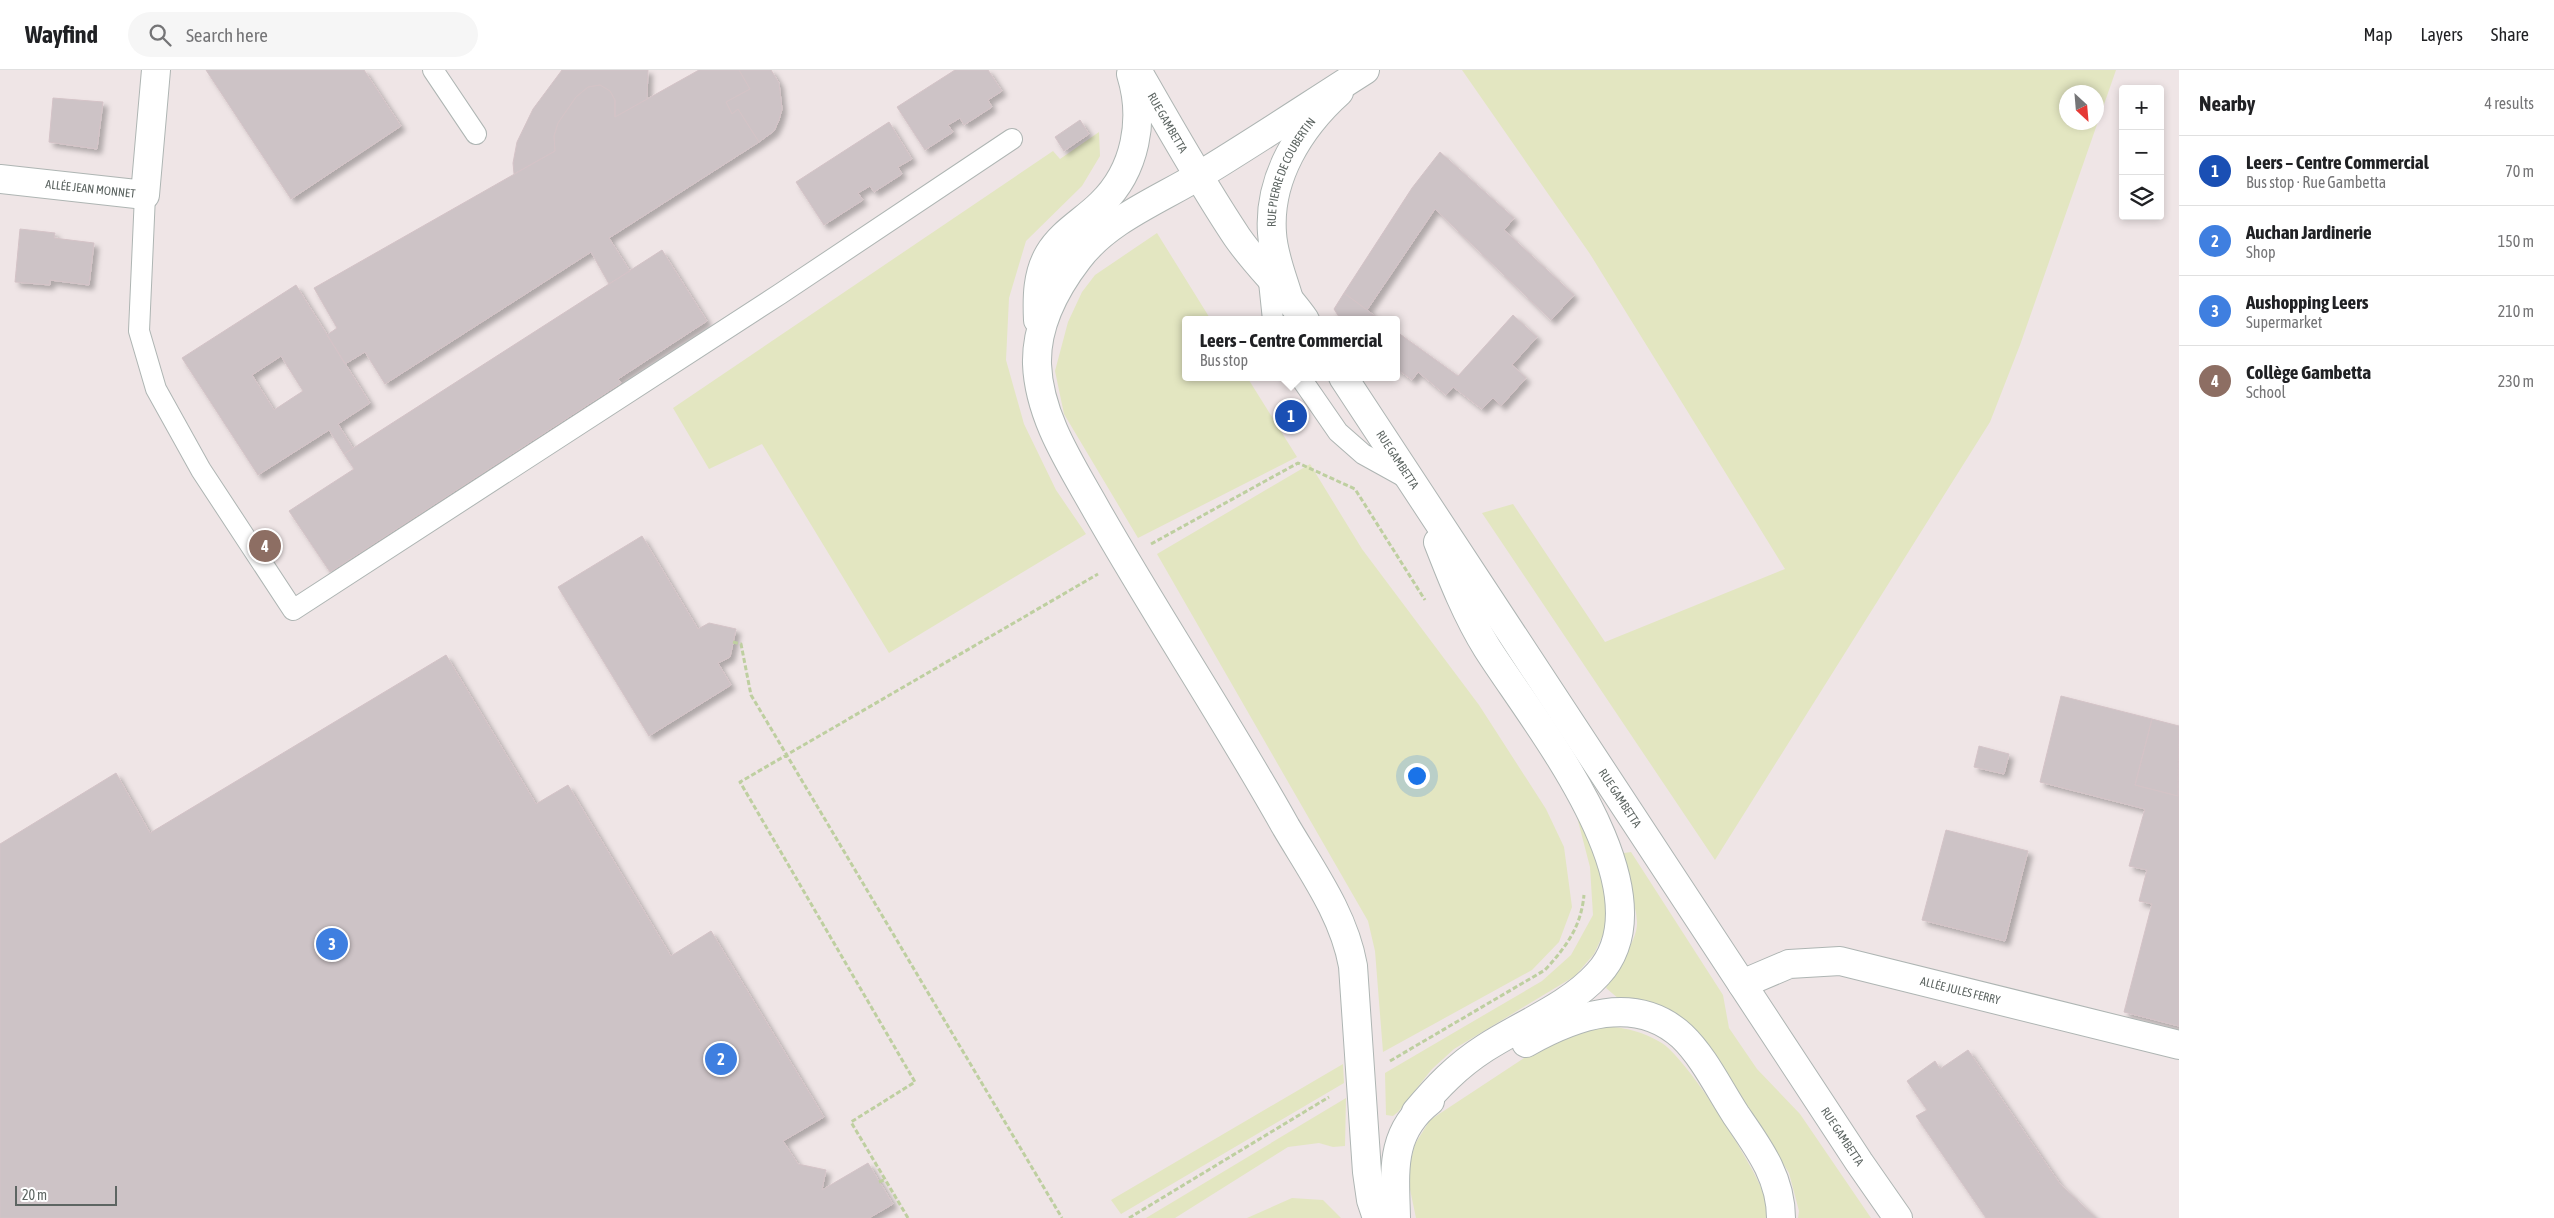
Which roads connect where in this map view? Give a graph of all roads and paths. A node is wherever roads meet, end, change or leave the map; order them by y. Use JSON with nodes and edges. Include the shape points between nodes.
{"nodes":[{"id":1,"x":156,"y":70,"type":"edge"},
{"id":2,"x":433,"y":70,"type":"edge"},
{"id":3,"x":1130,"y":70,"type":"edge"},
{"id":4,"x":1137,"y":70,"type":"edge"},
{"id":5,"x":1365,"y":70,"type":"edge"},
{"id":6,"x":476,"y":134,"type":"dead end"},
{"id":7,"x":1012,"y":139,"type":"dead end"},
{"id":8,"x":1198,"y":176,"type":"junction"},
{"id":9,"x":0,"y":179,"type":"edge"},
{"id":10,"x":145,"y":195,"type":"junction"},
{"id":11,"x":1272,"y":233,"type":"junction"},
{"id":12,"x":1268,"y":274,"type":"junction"},
{"id":13,"x":1288,"y":296,"type":"junction"},
{"id":14,"x":1273,"y":316,"type":"edge"},
{"id":15,"x":1301,"y":316,"type":"edge"},
{"id":16,"x":1039,"y":336,"type":"junction"},
{"id":17,"x":1303,"y":381,"type":"edge"},
{"id":18,"x":1346,"y":381,"type":"edge"},
{"id":19,"x":1412,"y":481,"type":"junction"},
{"id":20,"x":734,"y":642,"type":"dead end"},
{"id":21,"x":786,"y":755,"type":"junction"},
{"id":22,"x":1742,"y":984,"type":"junction"},
{"id":23,"x":2179,"y":1045,"type":"edge"},
{"id":24,"x":1416,"y":1112,"type":"junction"},
{"id":25,"x":886,"y":1179,"type":"junction"},
{"id":26,"x":880,"y":1182,"type":"dead end"},
{"id":27,"x":908,"y":1218,"type":"edge"},
{"id":28,"x":1062,"y":1218,"type":"edge"},
{"id":29,"x":1377,"y":1218,"type":"edge"},
{"id":30,"x":1396,"y":1218,"type":"edge"},
{"id":31,"x":1781,"y":1218,"type":"edge"},
{"id":32,"x":1898,"y":1218,"type":"edge"}],
"edges":[{"from":1,"to":10,"type":"street","name":"ALLÉE JEAN MONNET"},
{"from":2,"to":6,"type":"lane"},
{"from":3,"to":16,"type":"street","via":[[1136,90],[1138,117],[1128,166],[1101,204],[1058,241],[1048,254],[1037,296]]},
{"from":4,"to":8,"type":"street","name":"RUE GAMBETTA"},
{"from":5,"to":8,"type":"street","name":"RUE PIERRE DE COUBERTIN"},
{"from":5,"to":11,"type":"street","name":"RUE PIERRE DE COUBERTIN","via":[[1328,102],[1290,154],[1273,202]]},
{"from":7,"to":10,"type":"lane","via":[[780,294],[293,610],[201,470],[156,389],[139,331]]},
{"from":8,"to":12,"type":"street","name":"RUE GAMBETTA","via":[[1239,239]]},
{"from":8,"to":16,"type":"street","name":"RUE PIERRE DE COUBERTIN","via":[[1095,240],[1078,258],[1062,283],[1049,306]]},
{"from":9,"to":10,"type":"street","name":"ALLÉE JEAN MONNET"},
{"from":11,"to":12,"type":"lane"},
{"from":11,"to":13,"type":"street","name":"RUE PIERRE DE COUBERTIN","via":[[1276,259]]},
{"from":12,"to":13,"type":"street","name":"RUE GAMBETTA"},
{"from":12,"to":14,"type":"lane"},
{"from":13,"to":15,"type":"street","name":"RUE GAMBETTA"},
{"from":16,"to":29,"type":"street","via":[[1037,363],[1040,389],[1047,416],[1062,446],[1132,572],[1257,775],[1346,934],[1353,966],[1367,1172]]},
{"from":17,"to":19,"type":"lane","via":[[1338,432],[1380,465]]},
{"from":18,"to":19,"type":"street","name":"RUE GAMBETTA"},
{"from":19,"to":22,"type":"street","name":"RUE GAMBETTA"},
{"from":19,"to":24,"type":"street","via":[[1450,573],[1486,646],[1569,773],[1591,813],[1613,864],[1622,912],[1615,946],[1598,974],[1566,999],[1469,1058]]},
{"from":20,"to":21,"type":"path","via":[[741,644],[751,695]]},
{"from":21,"to":25,"type":"path","via":[[740,782],[915,1082],[851,1122]]},
{"from":21,"to":28,"type":"path"},
{"from":22,"to":23,"type":"street","name":"ALLÉE JULES FERRY","via":[[1789,964],[1840,961]]},
{"from":22,"to":32,"type":"street","name":"RUE GAMBETTA"},
{"from":24,"to":30,"type":"street","via":[[1406,1127],[1396,1157]]},
{"from":24,"to":31,"type":"street","via":[[1448,1089],[1550,1030],[1575,1019],[1598,1014],[1638,1013],[1671,1028],[1693,1049],[1766,1160],[1779,1197]]},
{"from":25,"to":26,"type":"path"},
{"from":25,"to":27,"type":"path"}]}
